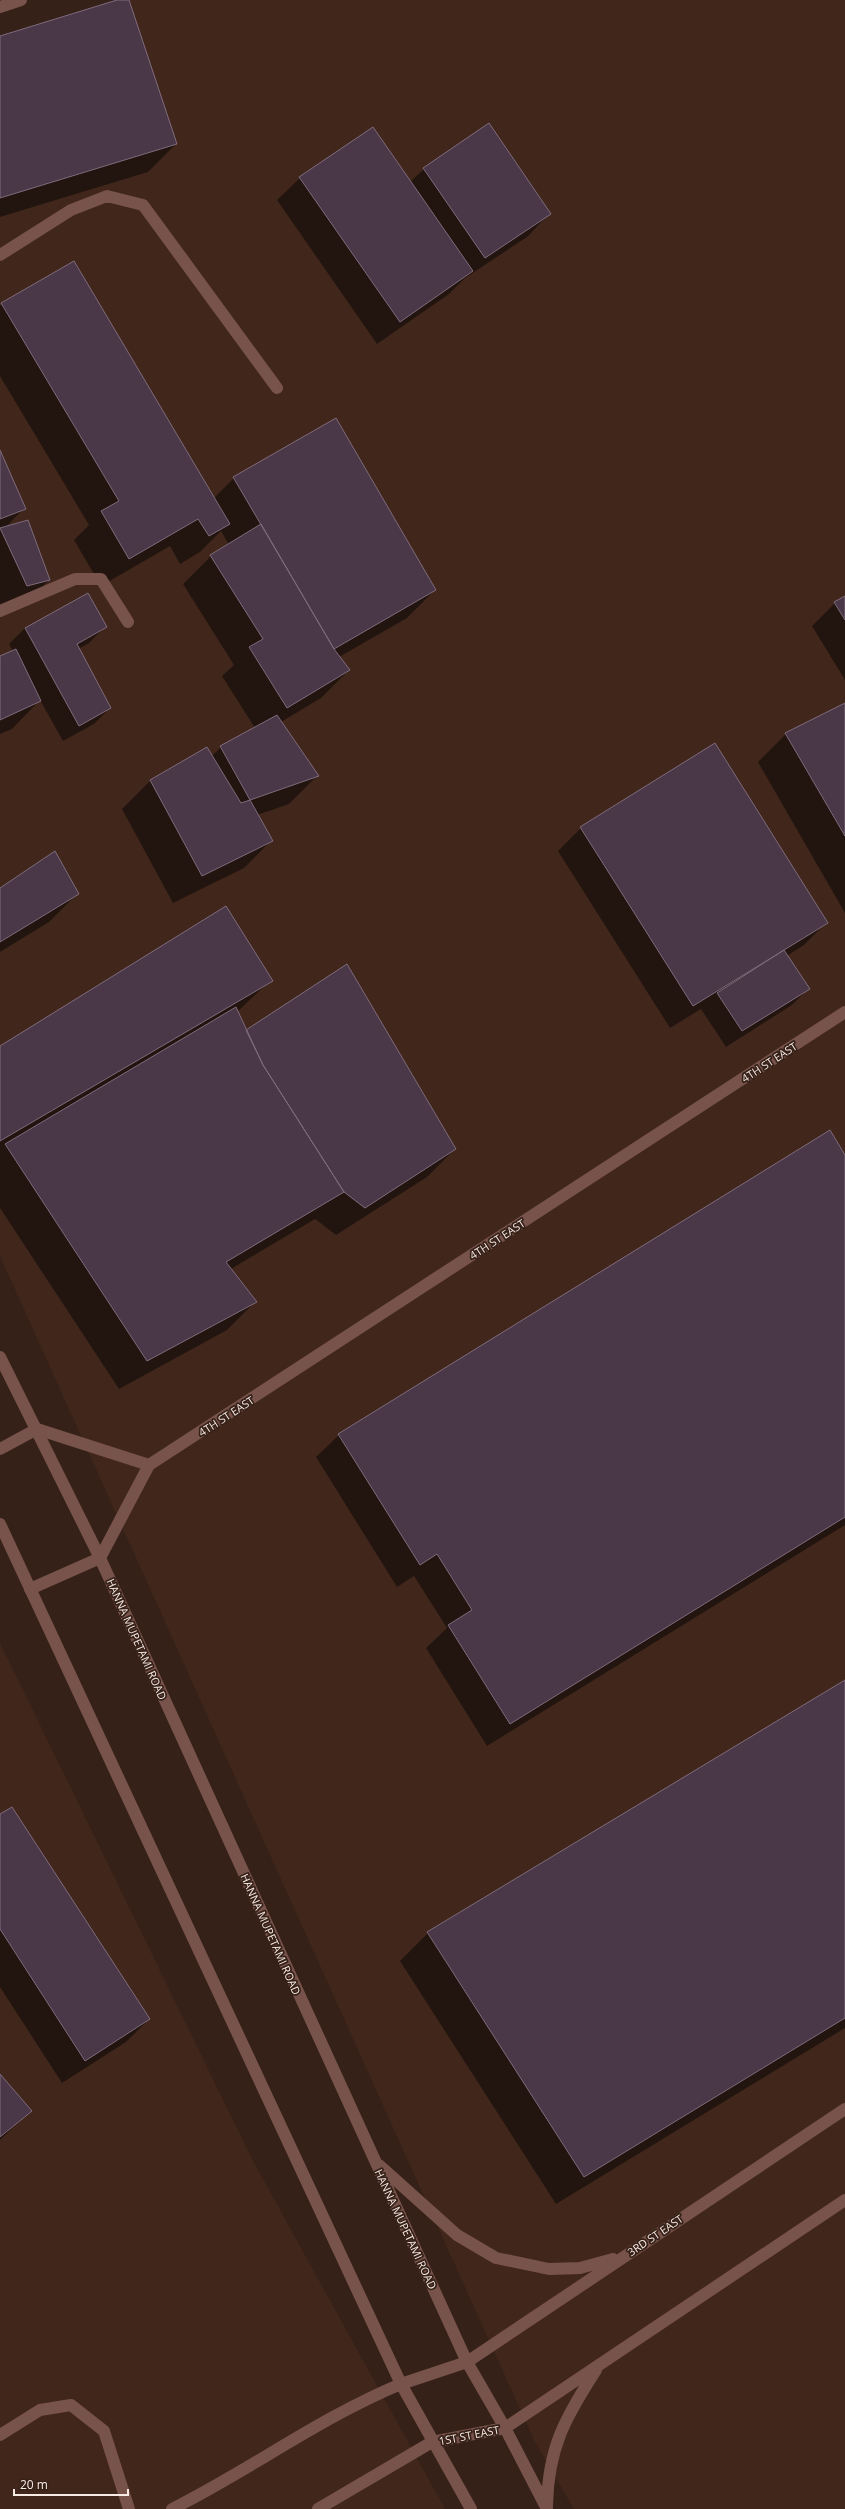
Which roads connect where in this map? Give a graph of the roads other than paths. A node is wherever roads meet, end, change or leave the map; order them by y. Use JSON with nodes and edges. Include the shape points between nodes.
{"nodes":[{"id":1,"x":21,"y":0,"type":"edge"},
{"id":2,"x":0,"y":7,"type":"edge"},
{"id":3,"x":0,"y":255,"type":"edge"},
{"id":4,"x":277,"y":388,"type":"dead end"},
{"id":5,"x":0,"y":612,"type":"edge"},
{"id":6,"x":128,"y":622,"type":"dead end"},
{"id":7,"x":845,"y":1012,"type":"edge"},
{"id":8,"x":0,"y":1357,"type":"edge"},
{"id":9,"x":37,"y":1429,"type":"junction"},
{"id":10,"x":0,"y":1449,"type":"edge"},
{"id":11,"x":149,"y":1465,"type":"junction"},
{"id":12,"x":0,"y":1524,"type":"edge"},
{"id":13,"x":100,"y":1558,"type":"junction"},
{"id":14,"x":30,"y":1589,"type":"junction"},
{"id":15,"x":845,"y":2109,"type":"edge"},
{"id":16,"x":375,"y":2162,"type":"junction"},
{"id":17,"x":845,"y":2200,"type":"edge"},
{"id":18,"x":624,"y":2256,"type":"junction"},
{"id":19,"x":467,"y":2362,"type":"junction"},
{"id":20,"x":598,"y":2366,"type":"junction"},
{"id":21,"x":401,"y":2384,"type":"junction"},
{"id":22,"x":505,"y":2428,"type":"junction"},
{"id":23,"x":0,"y":2435,"type":"edge"},
{"id":24,"x":432,"y":2442,"type":"junction"},
{"id":25,"x":129,"y":2509,"type":"edge"},
{"id":26,"x":172,"y":2509,"type":"edge"},
{"id":27,"x":318,"y":2509,"type":"edge"},
{"id":28,"x":471,"y":2509,"type":"edge"},
{"id":29,"x":547,"y":2509,"type":"edge"}],
"edges":[{"from":1,"to":2,"type":"street"},
{"from":3,"to":4,"type":"street","via":[[71,210],[107,196],[142,205]]},
{"from":5,"to":6,"type":"street","via":[[75,579],[101,579]]},
{"from":7,"to":11,"type":"street","name":"4TH ST EAST"},
{"from":8,"to":9,"type":"street","name":"HANNA MUPETAMI ROAD"},
{"from":9,"to":10,"type":"street"},
{"from":9,"to":11,"type":"street"},
{"from":9,"to":13,"type":"street","name":"HANNA MUPETAMI ROAD"},
{"from":11,"to":13,"type":"street","name":"4TH ST EAST"},
{"from":12,"to":14,"type":"street"},
{"from":13,"to":14,"type":"street"},
{"from":13,"to":16,"type":"street","name":"HANNA MUPETAMI ROAD"},
{"from":14,"to":21,"type":"street"},
{"from":15,"to":18,"type":"street","name":"3RD ST EAST"},
{"from":16,"to":18,"type":"street","via":[[457,2235],[496,2258],[549,2269],[580,2268]]},
{"from":16,"to":19,"type":"street","name":"HANNA MUPETAMI ROAD"},
{"from":17,"to":20,"type":"street"},
{"from":18,"to":19,"type":"street","name":"3RD ST EAST"},
{"from":19,"to":21,"type":"street"},
{"from":19,"to":22,"type":"street","name":"HANNA MUPETAMI ROAD"},
{"from":20,"to":22,"type":"street"},
{"from":20,"to":29,"type":"street","via":[[569,2412],[556,2444],[548,2478]]},
{"from":21,"to":24,"type":"street"},
{"from":21,"to":26,"type":"street","via":[[361,2400],[214,2488]]},
{"from":22,"to":24,"type":"street","name":"1ST ST EAST"},
{"from":22,"to":29,"type":"street","name":"HANNA MUPETAMI ROAD"},
{"from":23,"to":25,"type":"street","via":[[40,2410],[71,2405],[104,2431]]},
{"from":24,"to":27,"type":"street","name":"1ST ST EAST"},
{"from":24,"to":28,"type":"street"}]}
